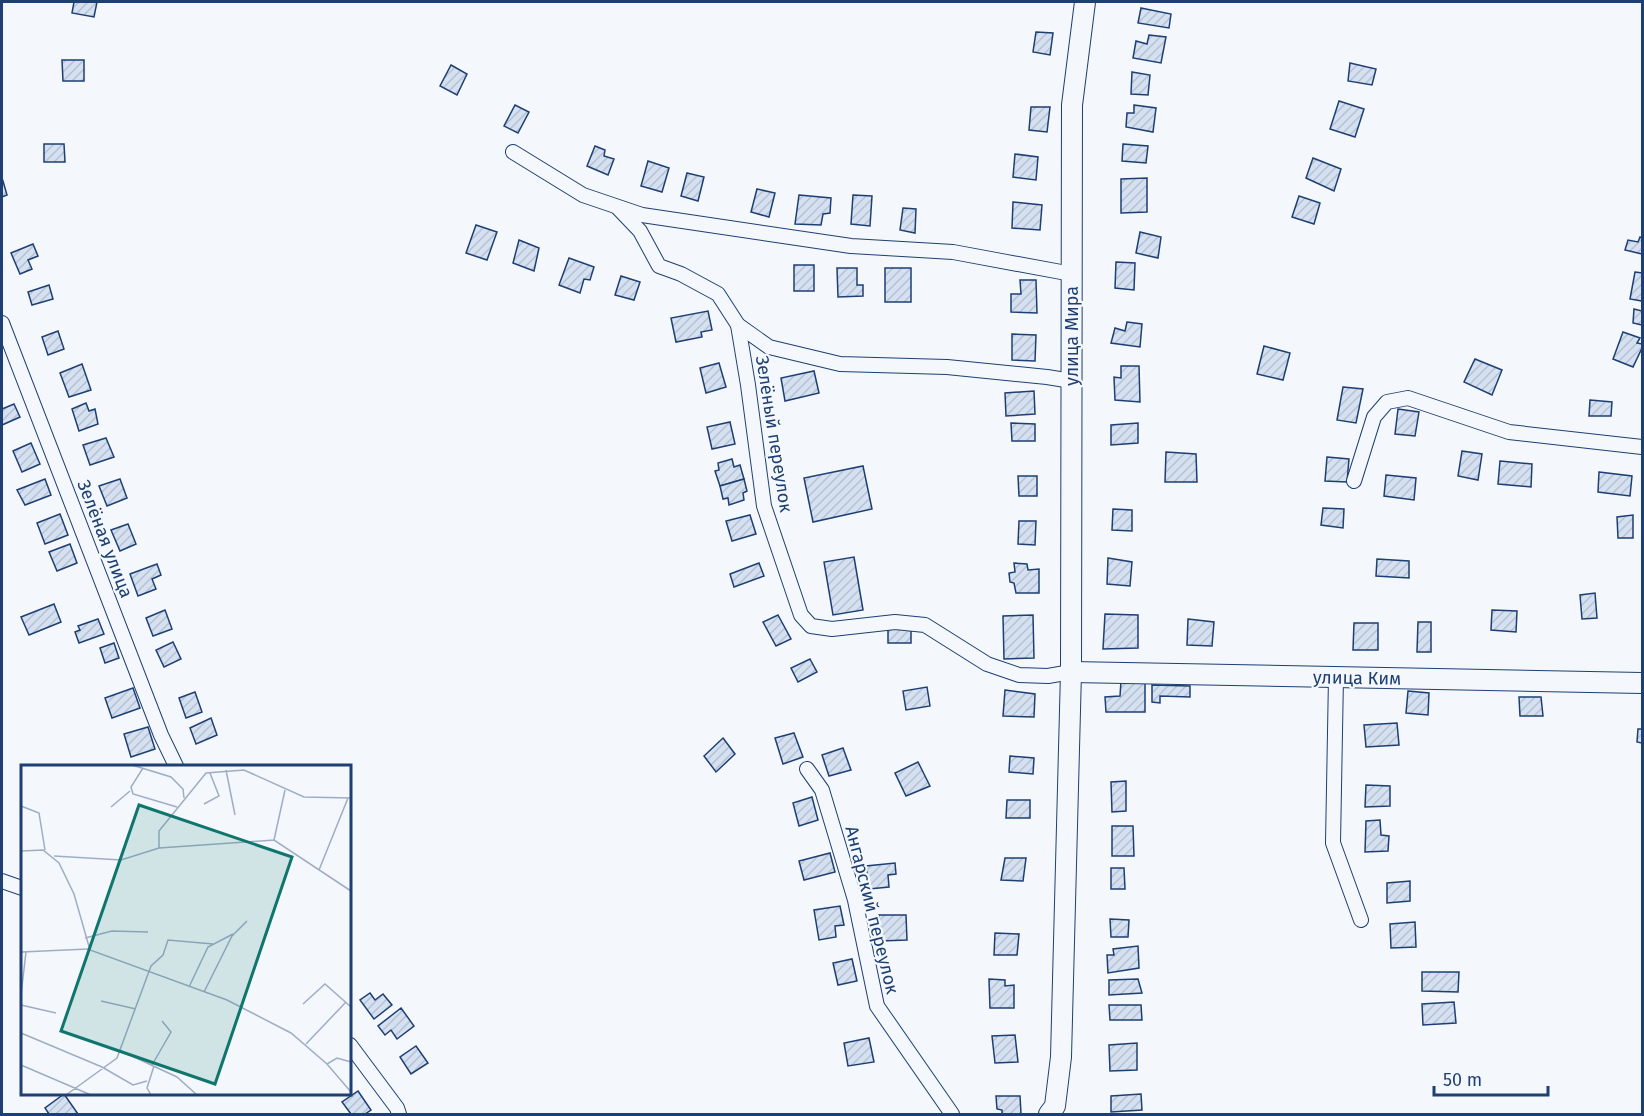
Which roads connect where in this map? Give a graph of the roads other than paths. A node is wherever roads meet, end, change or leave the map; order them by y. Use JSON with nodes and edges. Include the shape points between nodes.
{"nodes":[{"id":1,"x":1085,"y":2,"type":"edge"},
{"id":2,"x":513,"y":152,"type":"dead end"},
{"id":3,"x":616,"y":206,"type":"junction"},
{"id":4,"x":1072,"y":274,"type":"junction"},
{"id":5,"x":2,"y":323,"type":"edge"},
{"id":6,"x":738,"y":325,"type":"junction"},
{"id":7,"x":1072,"y":381,"type":"junction"},
{"id":8,"x":1642,"y":447,"type":"edge"},
{"id":9,"x":1354,"y":481,"type":"dead end"},
{"id":10,"x":1071,"y":672,"type":"junction"},
{"id":11,"x":1336,"y":677,"type":"junction"},
{"id":12,"x":1642,"y":679,"type":"edge"},
{"id":13,"x":176,"y":765,"type":"edge"},
{"id":14,"x":807,"y":769,"type":"dead end"},
{"id":15,"x":2,"y":881,"type":"edge"},
{"id":16,"x":21,"y":888,"type":"edge"},
{"id":17,"x":1361,"y":920,"type":"dead end"},
{"id":18,"x":351,"y":1046,"type":"edge"},
{"id":19,"x":1052,"y":1110,"type":"edge"},
{"id":20,"x":399,"y":1114,"type":"edge"},
{"id":21,"x":952,"y":1114,"type":"edge"}],
"edges":[{"from":1,"to":4,"type":"street","name":"улица Мира","via":[[1072,105]]},
{"from":2,"to":3,"type":"street","name":"Зелёный переулок","via":[[583,195]]},
{"from":3,"to":4,"type":"street","name":"Зелёный переулок","via":[[642,215],[816,241],[953,252]]},
{"from":3,"to":6,"type":"street","name":"Зелёный переулок","via":[[640,231],[659,266],[718,294]]},
{"from":4,"to":7,"type":"street","name":"улица Мира"},
{"from":5,"to":13,"type":"street","name":"Зелёная улица"},
{"from":6,"to":7,"type":"street","name":"Зелёный переулок","via":[[769,347],[840,364],[948,367]]},
{"from":6,"to":10,"type":"street","name":"Зелёный переулок","via":[[764,506],[801,615],[811,626],[832,629],[895,622],[925,625],[987,664],[1019,675]]},
{"from":7,"to":10,"type":"street","name":"улица Мира"},
{"from":8,"to":9,"type":"street","via":[[1509,432],[1408,398],[1387,402],[1374,417]]},
{"from":10,"to":11,"type":"street","name":"улица Ким"},
{"from":10,"to":19,"type":"street","name":"улица Мира","via":[[1061,1057]]},
{"from":11,"to":12,"type":"street","name":"улица Ким"},
{"from":11,"to":17,"type":"street","via":[[1333,843]]},
{"from":14,"to":21,"type":"street","name":"Ангарский переулок","via":[[822,790],[855,900],[877,1006]]},
{"from":15,"to":16,"type":"street"},
{"from":18,"to":20,"type":"street"}]}
